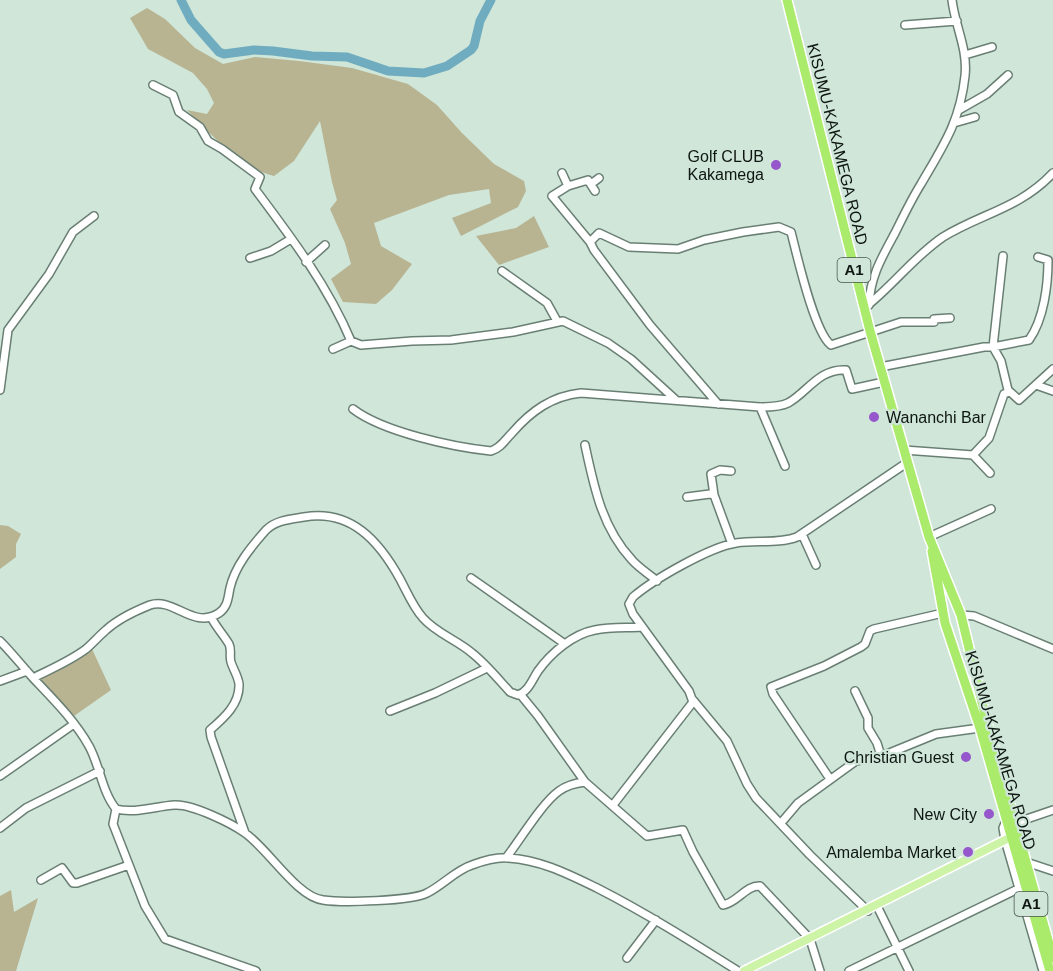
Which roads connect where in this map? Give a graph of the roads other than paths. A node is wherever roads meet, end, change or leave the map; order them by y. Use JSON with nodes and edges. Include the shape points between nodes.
{"nodes":[{"id":1,"x":787,"y":0,"type":"edge"},
{"id":2,"x":952,"y":0,"type":"edge"},
{"id":3,"x":957,"y":21,"type":"junction"},
{"id":4,"x":904,"y":25,"type":"dead end"},
{"id":5,"x":992,"y":47,"type":"dead end"},
{"id":6,"x":965,"y":55,"type":"junction"},
{"id":7,"x":1008,"y":75,"type":"dead end"},
{"id":8,"x":153,"y":85,"type":"dead end"},
{"id":9,"x":959,"y":110,"type":"junction"},
{"id":10,"x":975,"y":117,"type":"dead end"},
{"id":11,"x":954,"y":123,"type":"junction"},
{"id":12,"x":562,"y":173,"type":"dead end"},
{"id":13,"x":1053,"y":173,"type":"edge"},
{"id":14,"x":599,"y":178,"type":"dead end"},
{"id":15,"x":591,"y":184,"type":"junction"},
{"id":16,"x":568,"y":186,"type":"junction"},
{"id":17,"x":595,"y":191,"type":"dead end"},
{"id":18,"x":94,"y":216,"type":"dead end"},
{"id":19,"x":291,"y":239,"type":"junction"},
{"id":20,"x":590,"y":242,"type":"junction"},
{"id":21,"x":325,"y":245,"type":"dead end"},
{"id":22,"x":1003,"y":256,"type":"dead end"},
{"id":23,"x":1038,"y":257,"type":"dead end"},
{"id":24,"x":250,"y":258,"type":"dead end"},
{"id":25,"x":306,"y":262,"type":"junction"},
{"id":26,"x":502,"y":271,"type":"dead end"},
{"id":27,"x":866,"y":306,"type":"junction"},
{"id":28,"x":950,"y":318,"type":"dead end"},
{"id":29,"x":557,"y":321,"type":"junction"},
{"id":30,"x":870,"y":331,"type":"junction"},
{"id":31,"x":351,"y":341,"type":"junction"},
{"id":32,"x":993,"y":347,"type":"junction"},
{"id":33,"x":333,"y":349,"type":"dead end"},
{"id":34,"x":880,"y":367,"type":"junction"},
{"id":35,"x":1053,"y":369,"type":"edge"},
{"id":36,"x":884,"y":382,"type":"junction"},
{"id":37,"x":1036,"y":385,"type":"junction"},
{"id":38,"x":0,"y":390,"type":"edge"},
{"id":39,"x":1009,"y":392,"type":"junction"},
{"id":40,"x":1053,"y":392,"type":"edge"},
{"id":41,"x":676,"y":400,"type":"junction"},
{"id":42,"x":718,"y":404,"type":"junction"},
{"id":43,"x":760,"y":407,"type":"junction"},
{"id":44,"x":353,"y":409,"type":"dead end"},
{"id":45,"x":585,"y":445,"type":"dead end"},
{"id":46,"x":904,"y":450,"type":"junction"},
{"id":47,"x":973,"y":456,"type":"junction"},
{"id":48,"x":908,"y":462,"type":"junction"},
{"id":49,"x":785,"y":466,"type":"dead end"},
{"id":50,"x":731,"y":471,"type":"dead end"},
{"id":51,"x":990,"y":473,"type":"dead end"},
{"id":52,"x":714,"y":495,"type":"junction"},
{"id":53,"x":687,"y":497,"type":"dead end"},
{"id":54,"x":991,"y":509,"type":"dead end"},
{"id":55,"x":802,"y":534,"type":"junction"},
{"id":56,"x":929,"y":537,"type":"junction"},
{"id":57,"x":732,"y":544,"type":"junction"},
{"id":58,"x":816,"y":565,"type":"dead end"},
{"id":59,"x":471,"y":578,"type":"dead end"},
{"id":60,"x":657,"y":581,"type":"junction"},
{"id":61,"x":943,"y":613,"type":"junction"},
{"id":62,"x":961,"y":615,"type":"junction"},
{"id":63,"x":211,"y":617,"type":"junction"},
{"id":64,"x":642,"y":627,"type":"junction"},
{"id":65,"x":965,"y":630,"type":"junction"},
{"id":66,"x":949,"y":634,"type":"junction"},
{"id":67,"x":0,"y":641,"type":"edge"},
{"id":68,"x":565,"y":644,"type":"junction"},
{"id":69,"x":1053,"y":649,"type":"edge"},
{"id":70,"x":487,"y":668,"type":"junction"},
{"id":71,"x":27,"y":671,"type":"junction"},
{"id":72,"x":33,"y":678,"type":"junction"},
{"id":73,"x":0,"y":681,"type":"edge"},
{"id":74,"x":855,"y":691,"type":"dead end"},
{"id":75,"x":520,"y":694,"type":"junction"},
{"id":76,"x":693,"y":700,"type":"junction"},
{"id":77,"x":390,"y":711,"type":"dead end"},
{"id":78,"x":74,"y":724,"type":"junction"},
{"id":79,"x":981,"y":728,"type":"junction"},
{"id":80,"x":881,"y":756,"type":"junction"},
{"id":81,"x":100,"y":771,"type":"junction"},
{"id":82,"x":0,"y":776,"type":"edge"},
{"id":83,"x":831,"y":779,"type":"junction"},
{"id":84,"x":585,"y":782,"type":"junction"},
{"id":85,"x":613,"y":805,"type":"junction"},
{"id":86,"x":116,"y":809,"type":"junction"},
{"id":87,"x":1053,"y":810,"type":"edge"},
{"id":88,"x":1011,"y":822,"type":"junction"},
{"id":89,"x":781,"y":823,"type":"junction"},
{"id":90,"x":0,"y":828,"type":"edge"},
{"id":91,"x":245,"y":833,"type":"junction"},
{"id":92,"x":1005,"y":840,"type":"junction"},
{"id":93,"x":506,"y":858,"type":"junction"},
{"id":94,"x":1026,"y":862,"type":"junction"},
{"id":95,"x":129,"y":865,"type":"junction"},
{"id":96,"x":1053,"y":871,"type":"edge"},
{"id":97,"x":41,"y":880,"type":"dead end"},
{"id":98,"x":1020,"y":888,"type":"junction"},
{"id":99,"x":877,"y":906,"type":"junction"},
{"id":100,"x":868,"y":910,"type":"junction"},
{"id":101,"x":656,"y":920,"type":"junction"},
{"id":102,"x":1050,"y":937,"type":"edge"},
{"id":103,"x":810,"y":939,"type":"junction"},
{"id":104,"x":898,"y":948,"type":"junction"},
{"id":105,"x":627,"y":958,"type":"dead end"},
{"id":106,"x":1053,"y":958,"type":"edge"},
{"id":107,"x":256,"y":971,"type":"edge"},
{"id":108,"x":738,"y":971,"type":"edge"},
{"id":109,"x":744,"y":971,"type":"edge"},
{"id":110,"x":820,"y":971,"type":"edge"},
{"id":111,"x":849,"y":971,"type":"edge"},
{"id":112,"x":909,"y":971,"type":"edge"},
{"id":113,"x":1043,"y":971,"type":"edge"},
{"id":114,"x":1050,"y":971,"type":"edge"}],
"edges":[{"from":1,"to":27,"type":"highway","name":"KISUMU-KAKAMEGA ROAD","number":"A1"},
{"from":2,"to":3,"type":"street"},
{"from":3,"to":4,"type":"street"},
{"from":3,"to":6,"type":"street"},
{"from":5,"to":6,"type":"street"},
{"from":6,"to":9,"type":"street"},
{"from":7,"to":9,"type":"street","via":[[987,94]]},
{"from":8,"to":19,"type":"street","via":[[173,95],[179,112],[200,127],[208,141],[260,177],[255,189]]},
{"from":9,"to":11,"type":"street"},
{"from":10,"to":11,"type":"street"},
{"from":11,"to":27,"type":"street","via":[[877,267]]},
{"from":12,"to":16,"type":"street"},
{"from":13,"to":27,"type":"street","via":[[1017,202],[926,250]]},
{"from":14,"to":15,"type":"street"},
{"from":15,"to":16,"type":"street","via":[[588,180]]},
{"from":15,"to":17,"type":"street"},
{"from":16,"to":20,"type":"street","via":[[552,196]]},
{"from":18,"to":38,"type":"street","via":[[73,232],[49,274],[8,330]]},
{"from":19,"to":24,"type":"street","via":[[271,252]]},
{"from":19,"to":25,"type":"street"},
{"from":20,"to":30,"type":"street","via":[[599,234],[629,247],[678,249],[704,240],[779,226],[790,232],[825,339],[833,345]]},
{"from":20,"to":42,"type":"street","via":[[650,325]]},
{"from":21,"to":25,"type":"street"},
{"from":22,"to":32,"type":"street"},
{"from":23,"to":32,"type":"street","via":[[1048,260],[1039,325],[1029,340]]},
{"from":25,"to":31,"type":"street","via":[[337,308]]},
{"from":26,"to":29,"type":"street","via":[[541,297]]},
{"from":27,"to":30,"type":"highway","name":"KISUMU-KAKAMEGA ROAD","number":"A1"},
{"from":28,"to":30,"type":"street","via":[[901,322]]},
{"from":29,"to":31,"type":"street","via":[[513,332],[451,340],[361,345]]},
{"from":29,"to":41,"type":"street","via":[[574,325],[608,343],[646,370]]},
{"from":30,"to":34,"type":"highway","name":"KISUMU-KAKAMEGA ROAD","number":"A1"},
{"from":31,"to":33,"type":"street"},
{"from":32,"to":34,"type":"street"},
{"from":32,"to":39,"type":"street"},
{"from":34,"to":36,"type":"highway","name":"KISUMU-KAKAMEGA ROAD","number":"A1"},
{"from":35,"to":37,"type":"street"},
{"from":36,"to":43,"type":"street","via":[[852,389],[846,370],[839,370],[810,384],[788,403]]},
{"from":36,"to":46,"type":"highway","name":"KISUMU-KAKAMEGA ROAD","number":"A1"},
{"from":37,"to":39,"type":"street","via":[[1019,400]]},
{"from":37,"to":40,"type":"street"},
{"from":39,"to":47,"type":"street","via":[[1004,394],[989,438]]},
{"from":41,"to":42,"type":"street"},
{"from":41,"to":44,"type":"street","via":[[569,394],[535,410],[501,446],[491,451],[406,433],[365,418]]},
{"from":42,"to":43,"type":"street"},
{"from":43,"to":49,"type":"street"},
{"from":45,"to":60,"type":"street","via":[[606,521],[631,559]]},
{"from":46,"to":47,"type":"street"},
{"from":46,"to":48,"type":"highway","name":"KISUMU-KAKAMEGA ROAD","number":"A1"},
{"from":47,"to":51,"type":"street"},
{"from":48,"to":55,"type":"street"},
{"from":48,"to":56,"type":"highway","name":"KISUMU-KAKAMEGA ROAD","number":"A1"},
{"from":50,"to":52,"type":"street","via":[[711,474]]},
{"from":52,"to":53,"type":"street"},
{"from":52,"to":57,"type":"street"},
{"from":54,"to":56,"type":"street"},
{"from":55,"to":57,"type":"street","via":[[787,540]]},
{"from":55,"to":58,"type":"street"},
{"from":56,"to":61,"type":"highway","name":"KISUMU-KAKAMEGA ROAD","number":"A1"},
{"from":56,"to":62,"type":"highway","name":"KISUMU-KAKAMEGA ROAD","number":"A1"},
{"from":57,"to":60,"type":"street","via":[[709,551]]},
{"from":59,"to":68,"type":"street"},
{"from":60,"to":64,"type":"street","via":[[631,599],[631,610]]},
{"from":61,"to":66,"type":"highway","name":"KISUMU-KAKAMEGA ROAD","number":"A1"},
{"from":61,"to":83,"type":"street","via":[[874,629],[866,645],[771,687]]},
{"from":62,"to":65,"type":"highway","name":"KISUMU-KAKAMEGA ROAD","number":"A1"},
{"from":62,"to":69,"type":"street","via":[[974,616]]},
{"from":63,"to":70,"type":"street","via":[[223,610],[238,568],[270,526],[303,517],[336,517],[354,524],[376,545],[422,617],[473,653]]},
{"from":63,"to":72,"type":"street","via":[[185,614],[160,603],[150,605],[124,617],[84,650]]},
{"from":63,"to":91,"type":"street","via":[[229,644],[239,683],[235,702],[210,730],[211,737]]},
{"from":64,"to":68,"type":"street","via":[[597,629]]},
{"from":64,"to":76,"type":"street"},
{"from":65,"to":66,"type":"highway"},
{"from":65,"to":88,"type":"highway","name":"KISUMU-KAKAMEGA ROAD","number":"A1"},
{"from":66,"to":79,"type":"highway","name":"KISUMU-KAKAMEGA ROAD","number":"A1"},
{"from":67,"to":71,"type":"street"},
{"from":68,"to":75,"type":"street"},
{"from":70,"to":75,"type":"street","via":[[510,692]]},
{"from":70,"to":77,"type":"street"},
{"from":71,"to":72,"type":"street"},
{"from":71,"to":73,"type":"street"},
{"from":72,"to":78,"type":"street"},
{"from":74,"to":80,"type":"street"},
{"from":75,"to":84,"type":"street"},
{"from":76,"to":85,"type":"street"},
{"from":76,"to":89,"type":"street","via":[[727,741],[756,798]]},
{"from":78,"to":81,"type":"street"},
{"from":78,"to":82,"type":"street"},
{"from":79,"to":80,"type":"street","via":[[936,734]]},
{"from":79,"to":88,"type":"highway","name":"KISUMU-KAKAMEGA ROAD","number":"A1"},
{"from":80,"to":83,"type":"street","via":[[856,761]]},
{"from":81,"to":86,"type":"street"},
{"from":81,"to":90,"type":"street","via":[[26,808]]},
{"from":83,"to":89,"type":"street","via":[[798,803]]},
{"from":84,"to":85,"type":"street"},
{"from":84,"to":93,"type":"street","via":[[557,792]]},
{"from":85,"to":103,"type":"street","via":[[647,836],[683,830],[721,904],[759,886]]},
{"from":86,"to":91,"type":"street","via":[[177,804]]},
{"from":86,"to":95,"type":"street","via":[[112,824]]},
{"from":87,"to":88,"type":"street"},
{"from":88,"to":92,"type":"street","via":[[1003,828]]},
{"from":88,"to":94,"type":"highway","name":"KISUMU-KAKAMEGA ROAD","number":"A1"},
{"from":88,"to":114,"type":"highway","name":"KISUMU-KAKAMEGA ROAD","number":"A1"},
{"from":89,"to":100,"type":"street"},
{"from":91,"to":93,"type":"street","via":[[307,894],[324,900],[408,899],[423,895],[470,865]]},
{"from":92,"to":98,"type":"street"},
{"from":92,"to":99,"type":"main road"},
{"from":93,"to":101,"type":"street","via":[[550,866]]},
{"from":94,"to":96,"type":"street"},
{"from":94,"to":102,"type":"highway","name":"KISUMU-KAKAMEGA ROAD","number":"A1"},
{"from":95,"to":97,"type":"street","via":[[76,883],[62,868]]},
{"from":95,"to":107,"type":"street","via":[[145,906],[165,939]]},
{"from":98,"to":104,"type":"street"},
{"from":98,"to":113,"type":"street"},
{"from":99,"to":100,"type":"main road"},
{"from":99,"to":104,"type":"street"},
{"from":100,"to":103,"type":"main road"},
{"from":101,"to":105,"type":"street"},
{"from":101,"to":108,"type":"street"},
{"from":102,"to":106,"type":"highway","name":"KISUMU-KAKAMEGA ROAD","number":"A1"},
{"from":103,"to":109,"type":"main road"},
{"from":103,"to":110,"type":"street"},
{"from":104,"to":111,"type":"street"},
{"from":104,"to":112,"type":"street"}]}
